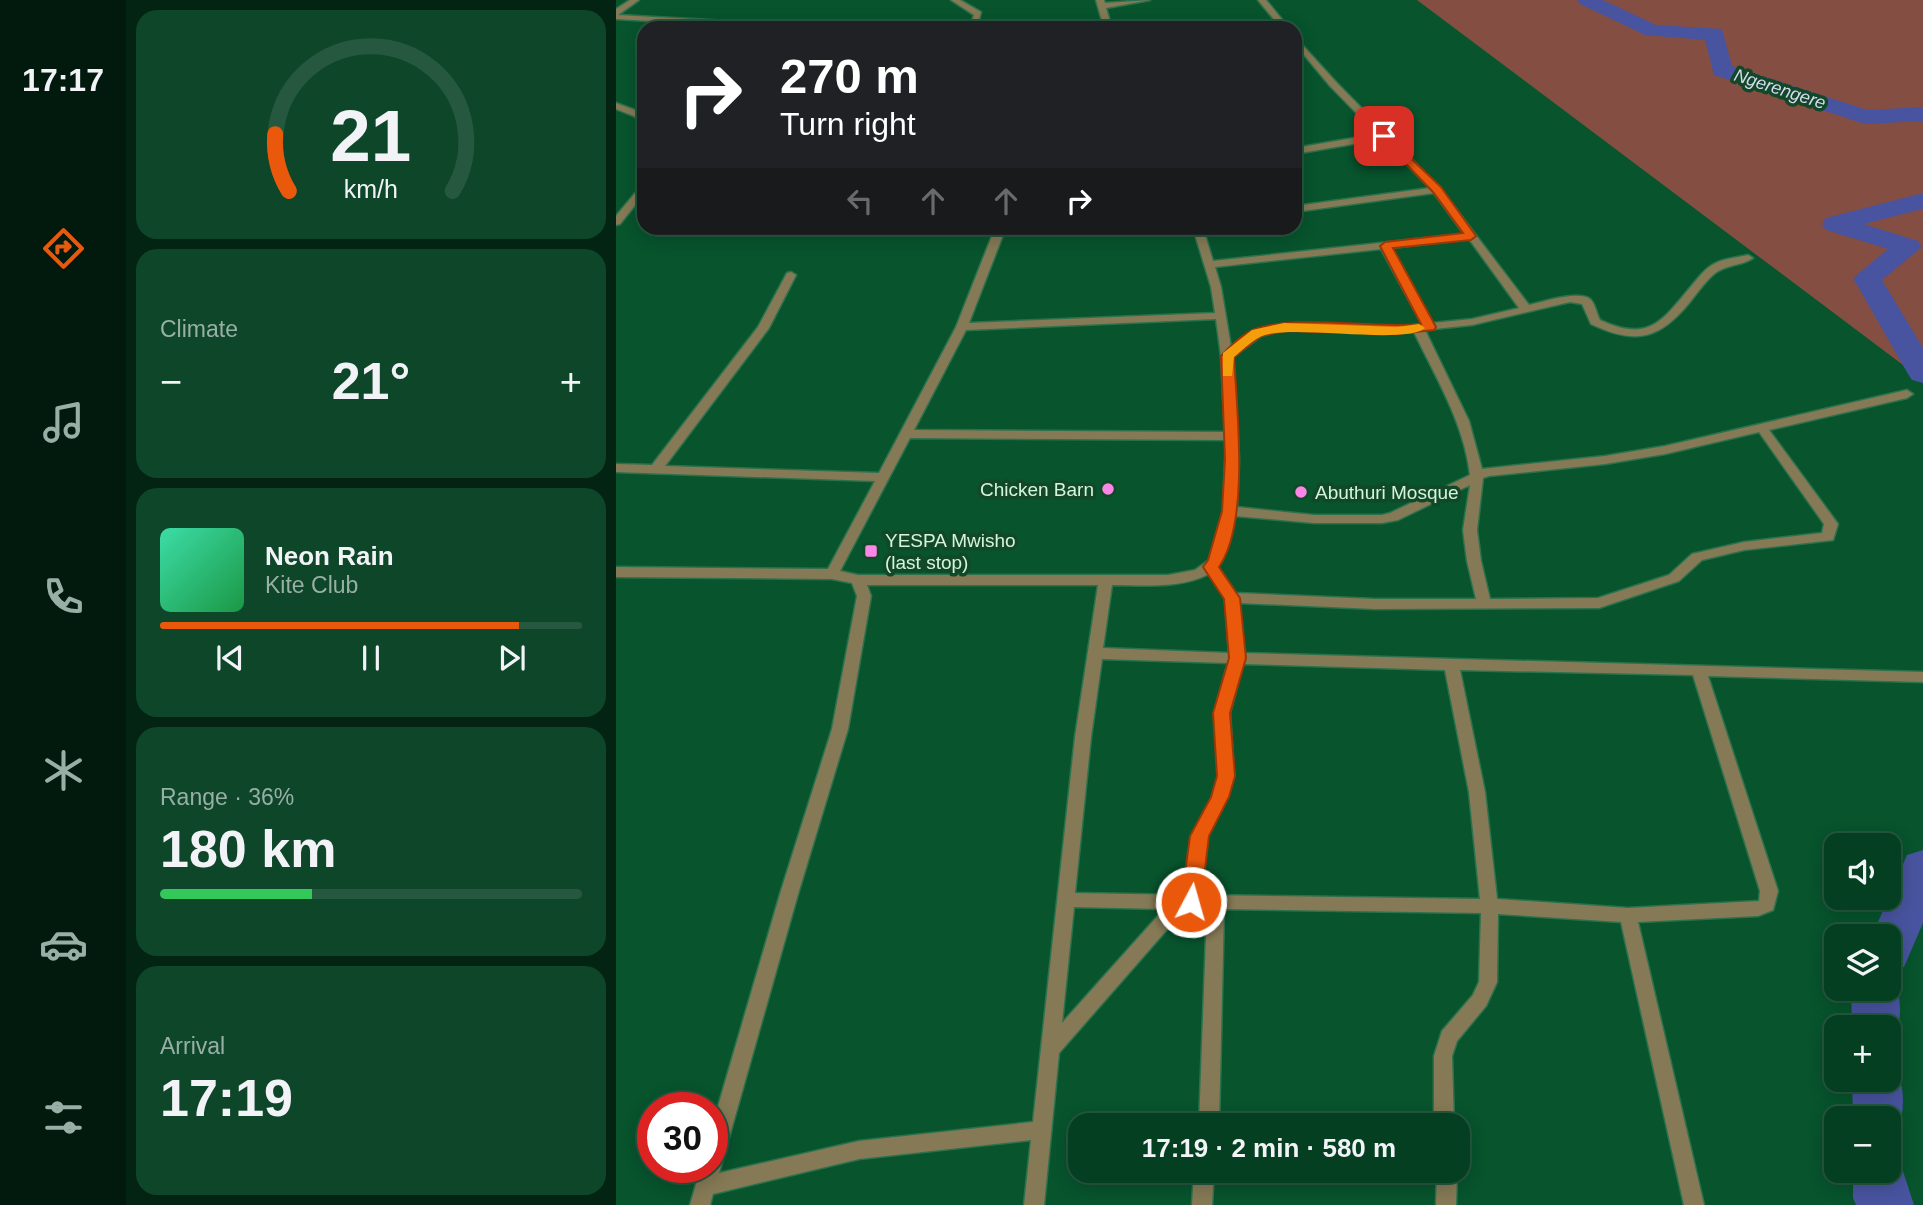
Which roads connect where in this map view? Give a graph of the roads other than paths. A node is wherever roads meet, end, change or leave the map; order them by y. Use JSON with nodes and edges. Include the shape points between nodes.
{"nodes":[{"id":1,"x":635,"y":0,"type":"edge"},
{"id":2,"x":955,"y":0,"type":"edge"},
{"id":3,"x":1146,"y":0,"type":"edge"},
{"id":4,"x":1262,"y":0,"type":"edge"},
{"id":5,"x":1101,"y":3,"type":"edge"},
{"id":6,"x":616,"y":15,"type":"edge"},
{"id":7,"x":709,"y":21,"type":"edge"},
{"id":8,"x":976,"y":21,"type":"edge"},
{"id":9,"x":1106,"y":21,"type":"edge"},
{"id":10,"x":1279,"y":21,"type":"edge"},
{"id":11,"x":1302,"y":47,"type":"edge"},
{"id":12,"x":616,"y":106,"type":"edge"},
{"id":13,"x":637,"y":115,"type":"edge"},
{"id":14,"x":1384,"y":136,"type":"junction"},
{"id":15,"x":1302,"y":150,"type":"edge"},
{"id":16,"x":1437,"y":190,"type":"junction"},
{"id":17,"x":637,"y":196,"type":"edge"},
{"id":18,"x":1302,"y":208,"type":"edge"},
{"id":19,"x":616,"y":222,"type":"edge"},
{"id":20,"x":997,"y":235,"type":"edge"},
{"id":21,"x":1200,"y":235,"type":"edge"},
{"id":22,"x":1471,"y":236,"type":"junction"},
{"id":23,"x":1385,"y":246,"type":"junction"},
{"id":24,"x":1748,"y":258,"type":"dead end"},
{"id":25,"x":1209,"y":265,"type":"junction"},
{"id":26,"x":791,"y":275,"type":"dead end"},
{"id":27,"x":1526,"y":309,"type":"junction"},
{"id":28,"x":1219,"y":316,"type":"junction"},
{"id":29,"x":961,"y":327,"type":"junction"},
{"id":30,"x":1424,"y":328,"type":"junction"},
{"id":31,"x":1227,"y":356,"type":"junction"},
{"id":32,"x":1907,"y":394,"type":"dead end"},
{"id":33,"x":1762,"y":428,"type":"junction"},
{"id":34,"x":905,"y":435,"type":"junction"},
{"id":35,"x":1231,"y":436,"type":"junction"},
{"id":36,"x":616,"y":468,"type":"edge"},
{"id":37,"x":655,"y":470,"type":"junction"},
{"id":38,"x":883,"y":477,"type":"junction"},
{"id":39,"x":1477,"y":478,"type":"junction"},
{"id":40,"x":1230,"y":511,"type":"junction"},
{"id":41,"x":1211,"y":567,"type":"junction"},
{"id":42,"x":616,"y":572,"type":"edge"},
{"id":43,"x":832,"y":575,"type":"junction"},
{"id":44,"x":858,"y":580,"type":"junction"},
{"id":45,"x":1106,"y":580,"type":"junction"},
{"id":46,"x":1232,"y":598,"type":"junction"},
{"id":47,"x":1484,"y":603,"type":"junction"},
{"id":48,"x":1094,"y":653,"type":"junction"},
{"id":49,"x":1237,"y":658,"type":"junction"},
{"id":50,"x":1452,"y":667,"type":"junction"},
{"id":51,"x":1699,"y":671,"type":"junction"},
{"id":52,"x":1923,"y":677,"type":"edge"},
{"id":53,"x":1066,"y":900,"type":"junction"},
{"id":54,"x":1185,"y":902,"type":"junction"},
{"id":55,"x":1216,"y":903,"type":"junction"},
{"id":56,"x":1489,"y":906,"type":"junction"},
{"id":57,"x":1628,"y":915,"type":"junction"},
{"id":58,"x":1051,"y":1049,"type":"junction"},
{"id":59,"x":728,"y":1106,"type":"edge"},
{"id":60,"x":1209,"y":1113,"type":"edge"},
{"id":61,"x":1444,"y":1113,"type":"edge"},
{"id":62,"x":1040,"y":1130,"type":"junction"},
{"id":63,"x":1204,"y":1183,"type":"edge"},
{"id":64,"x":1447,"y":1183,"type":"edge"},
{"id":65,"x":705,"y":1186,"type":"edge"},
{"id":66,"x":1034,"y":1205,"type":"edge"},
{"id":67,"x":1202,"y":1205,"type":"edge"},
{"id":68,"x":1446,"y":1205,"type":"edge"},
{"id":69,"x":1694,"y":1205,"type":"edge"}],
"edges":[{"from":1,"to":6,"type":"street"},
{"from":2,"to":8,"type":"street","via":[[978,14]]},
{"from":3,"to":5,"type":"street"},
{"from":4,"to":10,"type":"street"},
{"from":5,"to":9,"type":"street"},
{"from":6,"to":7,"type":"street"},
{"from":11,"to":14,"type":"street"},
{"from":12,"to":13,"type":"street"},
{"from":14,"to":15,"type":"street"},
{"from":14,"to":16,"type":"street"},
{"from":16,"to":18,"type":"street"},
{"from":16,"to":22,"type":"street"},
{"from":17,"to":19,"type":"street"},
{"from":20,"to":29,"type":"street"},
{"from":21,"to":25,"type":"street"},
{"from":22,"to":23,"type":"street"},
{"from":22,"to":27,"type":"street"},
{"from":23,"to":25,"type":"street"},
{"from":23,"to":30,"type":"street"},
{"from":24,"to":27,"type":"street","via":[[1709,271],[1656,332],[1627,335],[1607,329],[1595,323],[1586,301],[1579,298]]},
{"from":25,"to":28,"type":"street"},
{"from":26,"to":37,"type":"street","via":[[763,328]]},
{"from":27,"to":30,"type":"street"},
{"from":28,"to":29,"type":"street"},
{"from":28,"to":31,"type":"street"},
{"from":29,"to":34,"type":"street"},
{"from":30,"to":31,"type":"street","via":[[1284,327],[1257,333]]},
{"from":30,"to":39,"type":"street","via":[[1467,434]]},
{"from":31,"to":35,"type":"street"},
{"from":32,"to":33,"type":"street"},
{"from":33,"to":39,"type":"street","via":[[1665,450],[1486,472]]},
{"from":33,"to":47,"type":"street","via":[[1831,524],[1828,537],[1744,546],[1697,557],[1674,578],[1599,603]]},
{"from":34,"to":35,"type":"street"},
{"from":34,"to":38,"type":"street"},
{"from":35,"to":40,"type":"street"},
{"from":36,"to":37,"type":"street"},
{"from":37,"to":38,"type":"street"},
{"from":38,"to":43,"type":"street"},
{"from":39,"to":40,"type":"street","via":[[1382,519],[1314,519]]},
{"from":39,"to":47,"type":"street","via":[[1470,537]]},
{"from":40,"to":41,"type":"street"},
{"from":41,"to":45,"type":"street","via":[[1182,579]]},
{"from":41,"to":46,"type":"street"},
{"from":42,"to":43,"type":"street"},
{"from":43,"to":44,"type":"street"},
{"from":44,"to":45,"type":"street"},
{"from":44,"to":59,"type":"street","via":[[864,596],[840,729]]},
{"from":45,"to":48,"type":"street"},
{"from":46,"to":47,"type":"street"},
{"from":46,"to":49,"type":"street"},
{"from":48,"to":49,"type":"street"},
{"from":48,"to":53,"type":"street"},
{"from":49,"to":50,"type":"street"},
{"from":49,"to":54,"type":"street","via":[[1222,713],[1226,776],[1200,836]]},
{"from":50,"to":51,"type":"street"},
{"from":50,"to":56,"type":"street","via":[[1477,792]]},
{"from":51,"to":52,"type":"street"},
{"from":51,"to":57,"type":"street","via":[[1769,899],[1758,909]]},
{"from":53,"to":54,"type":"street"},
{"from":53,"to":58,"type":"street"},
{"from":54,"to":55,"type":"street"},
{"from":54,"to":58,"type":"street"},
{"from":55,"to":56,"type":"street"},
{"from":55,"to":60,"type":"street"},
{"from":56,"to":57,"type":"street"},
{"from":56,"to":61,"type":"street","via":[[1488,982],[1449,1037],[1443,1056]]},
{"from":57,"to":69,"type":"street"},
{"from":58,"to":62,"type":"street"},
{"from":62,"to":65,"type":"street","via":[[859,1150]]},
{"from":62,"to":66,"type":"street"},
{"from":63,"to":67,"type":"street"},
{"from":64,"to":68,"type":"street"}]}
